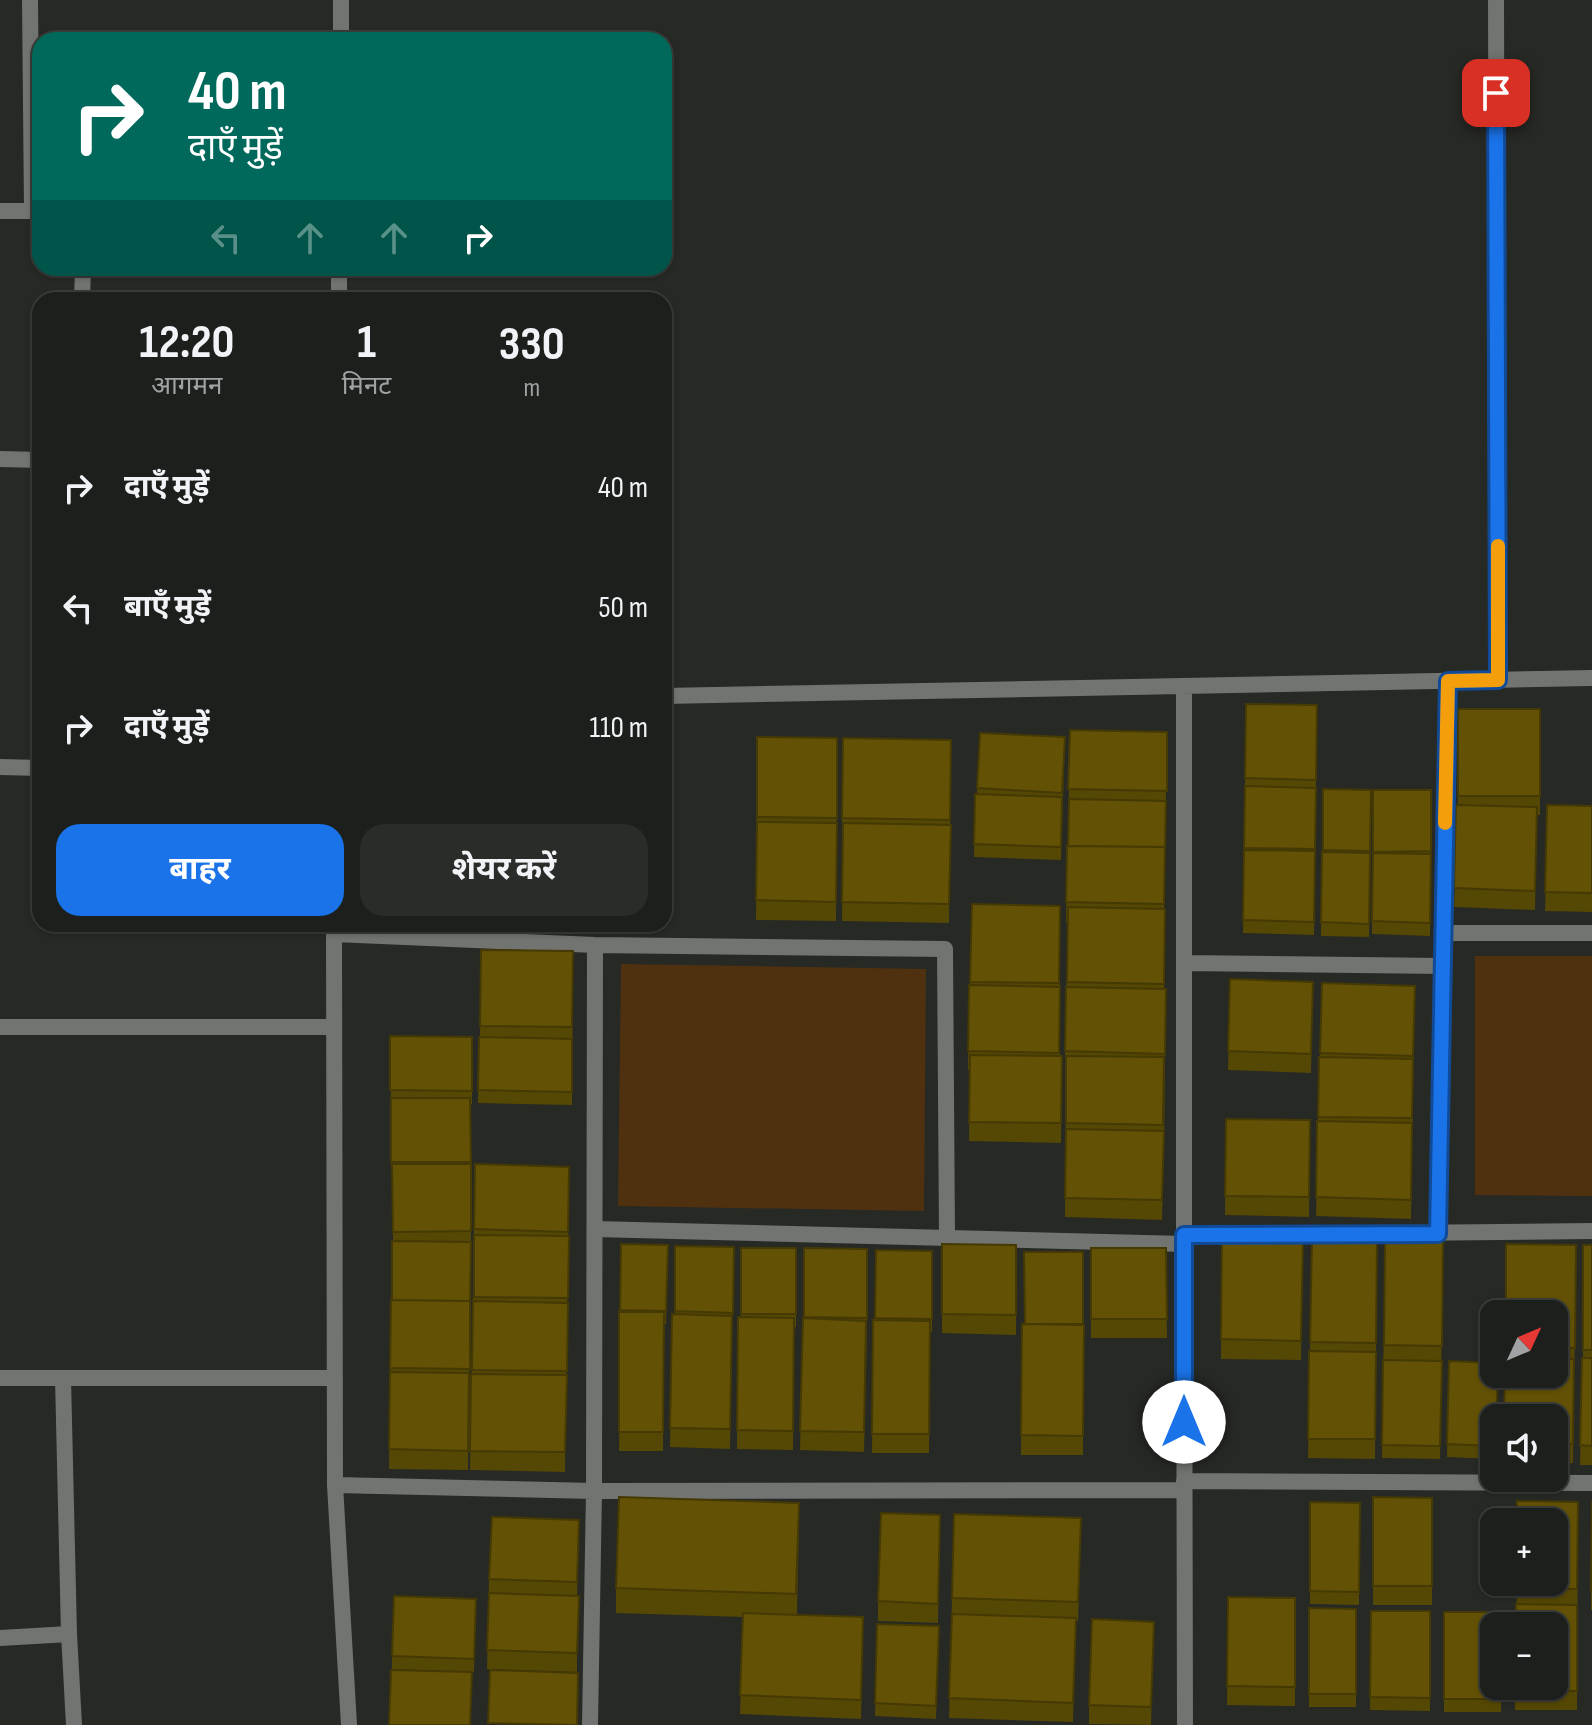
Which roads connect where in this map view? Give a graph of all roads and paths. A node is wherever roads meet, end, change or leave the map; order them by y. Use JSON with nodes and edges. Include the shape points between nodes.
{"nodes":[{"id":1,"x":30,"y":0,"type":"edge"},
{"id":2,"x":341,"y":0,"type":"edge"},
{"id":3,"x":1496,"y":0,"type":"edge"},
{"id":4,"x":341,"y":32,"type":"edge"},
{"id":5,"x":32,"y":70,"type":"edge"},
{"id":6,"x":32,"y":210,"type":"edge"},
{"id":7,"x":0,"y":211,"type":"edge"},
{"id":8,"x":0,"y":459,"type":"edge"},
{"id":9,"x":32,"y":460,"type":"edge"},
{"id":10,"x":1592,"y":678,"type":"edge"},
{"id":11,"x":1498,"y":680,"type":"junction"},
{"id":12,"x":1448,"y":681,"type":"junction"},
{"id":13,"x":1184,"y":686,"type":"junction"},
{"id":14,"x":672,"y":696,"type":"edge"},
{"id":15,"x":0,"y":767,"type":"edge"},
{"id":16,"x":32,"y":768,"type":"edge"},
{"id":17,"x":334,"y":932,"type":"edge"},
{"id":18,"x":383,"y":932,"type":"edge"},
{"id":19,"x":1443,"y":933,"type":"junction"},
{"id":20,"x":1592,"y":933,"type":"edge"},
{"id":21,"x":595,"y":945,"type":"junction"},
{"id":22,"x":1184,"y":963,"type":"junction"},
{"id":23,"x":1443,"y":966,"type":"junction"},
{"id":24,"x":0,"y":1027,"type":"edge"},
{"id":25,"x":334,"y":1027,"type":"junction"},
{"id":26,"x":595,"y":1229,"type":"junction"},
{"id":27,"x":1592,"y":1231,"type":"edge"},
{"id":28,"x":1438,"y":1234,"type":"junction"},
{"id":29,"x":947,"y":1238,"type":"junction"},
{"id":30,"x":1184,"y":1240,"type":"junction"},
{"id":31,"x":0,"y":1378,"type":"edge"},
{"id":32,"x":63,"y":1378,"type":"junction"},
{"id":33,"x":335,"y":1378,"type":"junction"},
{"id":34,"x":1592,"y":1483,"type":"edge"},
{"id":35,"x":335,"y":1485,"type":"junction"},
{"id":36,"x":1184,"y":1486,"type":"junction"},
{"id":37,"x":594,"y":1491,"type":"junction"},
{"id":38,"x":69,"y":1634,"type":"junction"},
{"id":39,"x":0,"y":1638,"type":"edge"},
{"id":40,"x":74,"y":1725,"type":"edge"},
{"id":41,"x":349,"y":1725,"type":"edge"},
{"id":42,"x":590,"y":1725,"type":"edge"},
{"id":43,"x":1185,"y":1725,"type":"edge"}],
"edges":[{"from":1,"to":5,"type":"street"},
{"from":2,"to":4,"type":"street"},
{"from":3,"to":11,"type":"street"},
{"from":6,"to":7,"type":"street"},
{"from":8,"to":9,"type":"street"},
{"from":10,"to":11,"type":"street"},
{"from":11,"to":12,"type":"street"},
{"from":12,"to":13,"type":"street"},
{"from":12,"to":19,"type":"street"},
{"from":13,"to":14,"type":"street"},
{"from":13,"to":22,"type":"street"},
{"from":15,"to":16,"type":"street"},
{"from":17,"to":25,"type":"street"},
{"from":18,"to":21,"type":"street"},
{"from":19,"to":20,"type":"street"},
{"from":19,"to":23,"type":"street"},
{"from":21,"to":26,"type":"street"},
{"from":21,"to":29,"type":"street","via":[[945,949]]},
{"from":22,"to":23,"type":"street"},
{"from":22,"to":30,"type":"street"},
{"from":23,"to":28,"type":"street"},
{"from":24,"to":25,"type":"street"},
{"from":25,"to":33,"type":"street"},
{"from":26,"to":29,"type":"street"},
{"from":26,"to":37,"type":"street"},
{"from":27,"to":28,"type":"street"},
{"from":28,"to":30,"type":"street"},
{"from":29,"to":30,"type":"street"},
{"from":30,"to":36,"type":"street"},
{"from":31,"to":32,"type":"street"},
{"from":32,"to":33,"type":"street"},
{"from":32,"to":38,"type":"street"},
{"from":33,"to":35,"type":"street"},
{"from":34,"to":36,"type":"street"},
{"from":35,"to":37,"type":"street"},
{"from":35,"to":41,"type":"street"},
{"from":36,"to":37,"type":"street"},
{"from":36,"to":43,"type":"street"},
{"from":37,"to":42,"type":"street"},
{"from":38,"to":39,"type":"street"},
{"from":38,"to":40,"type":"street"}]}
